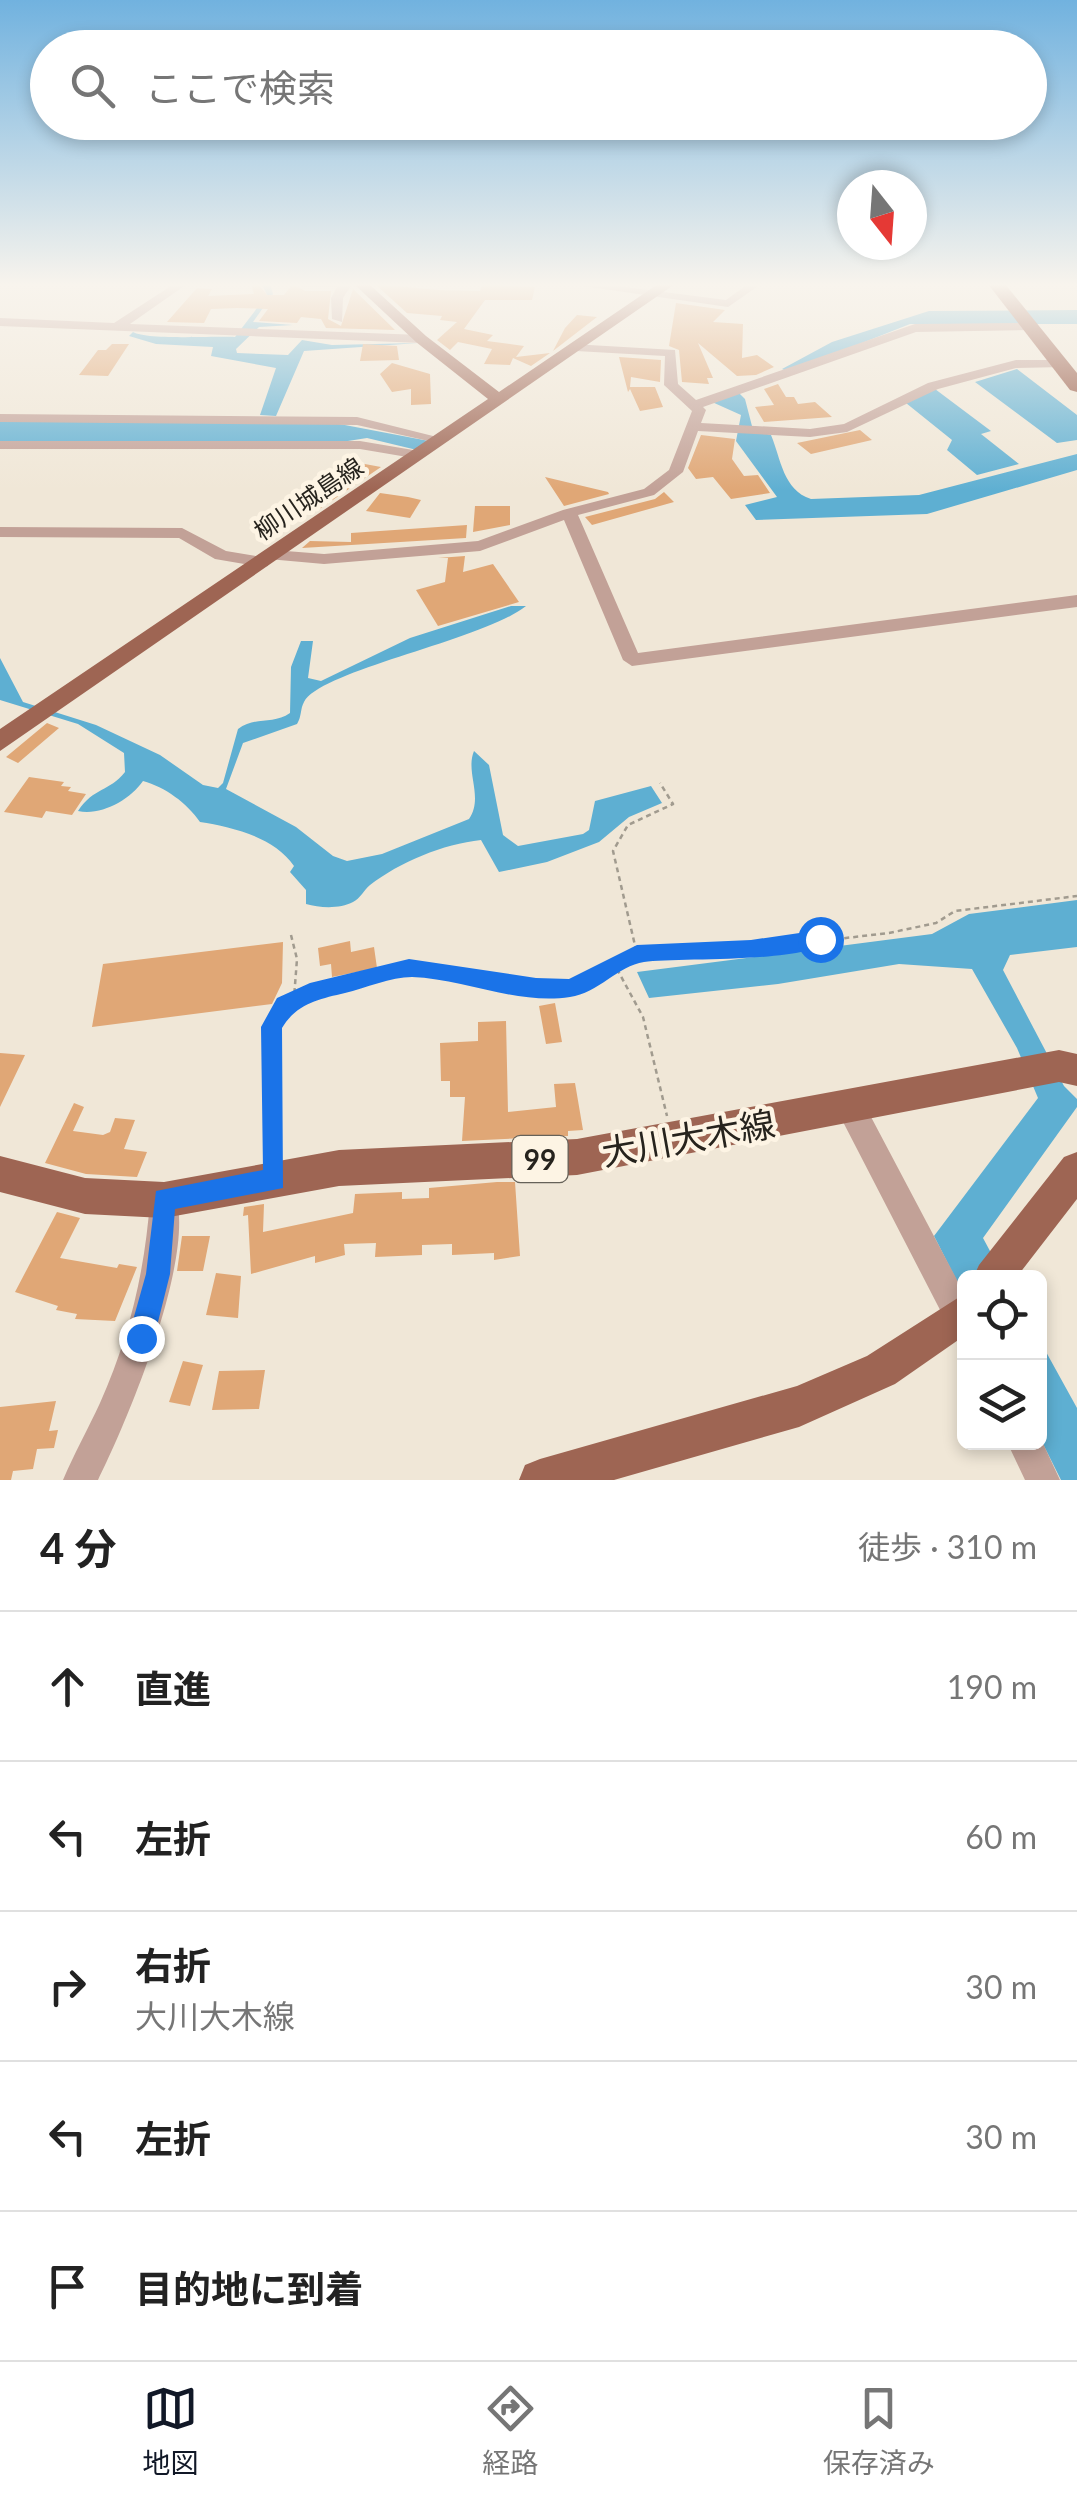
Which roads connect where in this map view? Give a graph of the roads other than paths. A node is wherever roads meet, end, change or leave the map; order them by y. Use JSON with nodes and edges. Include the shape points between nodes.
{"nodes":[{"id":1,"x":439,"y":353,"type":"edge"},
{"id":2,"x":567,"y":353,"type":"edge"},
{"id":3,"x":671,"y":353,"type":"edge"},
{"id":4,"x":843,"y":353,"type":"edge"},
{"id":5,"x":1051,"y":353,"type":"edge"},
{"id":6,"x":1071,"y":376,"type":"edge"},
{"id":7,"x":498,"y":399,"type":"junction"},
{"id":8,"x":694,"y":405,"type":"junction"},
{"id":9,"x":0,"y":418,"type":"edge"},
{"id":10,"x":696,"y":427,"type":"junction"},
{"id":11,"x":441,"y":441,"type":"junction"},
{"id":12,"x":0,"y":444,"type":"edge"},
{"id":13,"x":419,"y":455,"type":"junction"},
{"id":14,"x":569,"y":513,"type":"junction"},
{"id":15,"x":0,"y":532,"type":"edge"},
{"id":16,"x":267,"y":558,"type":"junction"},
{"id":17,"x":1077,"y":601,"type":"edge"},
{"id":18,"x":0,"y":742,"type":"edge"},
{"id":19,"x":1077,"y":1070,"type":"edge"},
{"id":20,"x":852,"y":1108,"type":"junction"},
{"id":21,"x":1077,"y":1170,"type":"edge"},
{"id":22,"x":0,"y":1174,"type":"edge"},
{"id":23,"x":164,"y":1200,"type":"junction"},
{"id":24,"x":998,"y":1270,"type":"edge"},
{"id":25,"x":957,"y":1307,"type":"edge"},
{"id":26,"x":957,"y":1322,"type":"edge"},
{"id":27,"x":1028,"y":1450,"type":"edge"},
{"id":28,"x":80,"y":1480,"type":"edge"},
{"id":29,"x":540,"y":1480,"type":"edge"},
{"id":30,"x":1043,"y":1480,"type":"edge"}],
"edges":[{"from":1,"to":7,"type":"main road"},
{"from":2,"to":7,"type":"main road","name":"柳川城島線"},
{"from":3,"to":8,"type":"street","via":[[672,385]]},
{"from":4,"to":8,"type":"street"},
{"from":5,"to":6,"type":"highway"},
{"from":6,"to":10,"type":"street","via":[[1016,364],[933,386],[847,428]]},
{"from":7,"to":11,"type":"main road","name":"柳川城島線"},
{"from":8,"to":10,"type":"street"},
{"from":9,"to":11,"type":"street","via":[[358,420]]},
{"from":10,"to":14,"type":"street","via":[[676,472],[659,487]]},
{"from":11,"to":13,"type":"main road","name":"柳川城島線"},
{"from":12,"to":13,"type":"street","via":[[360,445]]},
{"from":13,"to":16,"type":"main road","name":"柳川城島線"},
{"from":14,"to":16,"type":"street","via":[[480,546]]},
{"from":14,"to":17,"type":"street","via":[[632,660]]},
{"from":15,"to":16,"type":"street","via":[[182,534],[221,555]]},
{"from":16,"to":18,"type":"main road","name":"柳川城島線"},
{"from":19,"to":20,"type":"main road","name":"大川大木線","number":"99","via":[[1058,1066]]},
{"from":20,"to":23,"type":"main road","name":"大川大木線","number":"99","via":[[576,1157],[339,1168]]},
{"from":20,"to":25,"type":"street"},
{"from":21,"to":24,"type":"main road"},
{"from":22,"to":23,"type":"main road","name":"大川大木線","number":"99","via":[[85,1196]]},
{"from":23,"to":28,"type":"street","via":[[158,1274],[141,1338]]},
{"from":26,"to":29,"type":"main road","via":[[881,1370],[799,1406]]},
{"from":27,"to":30,"type":"street"}]}
